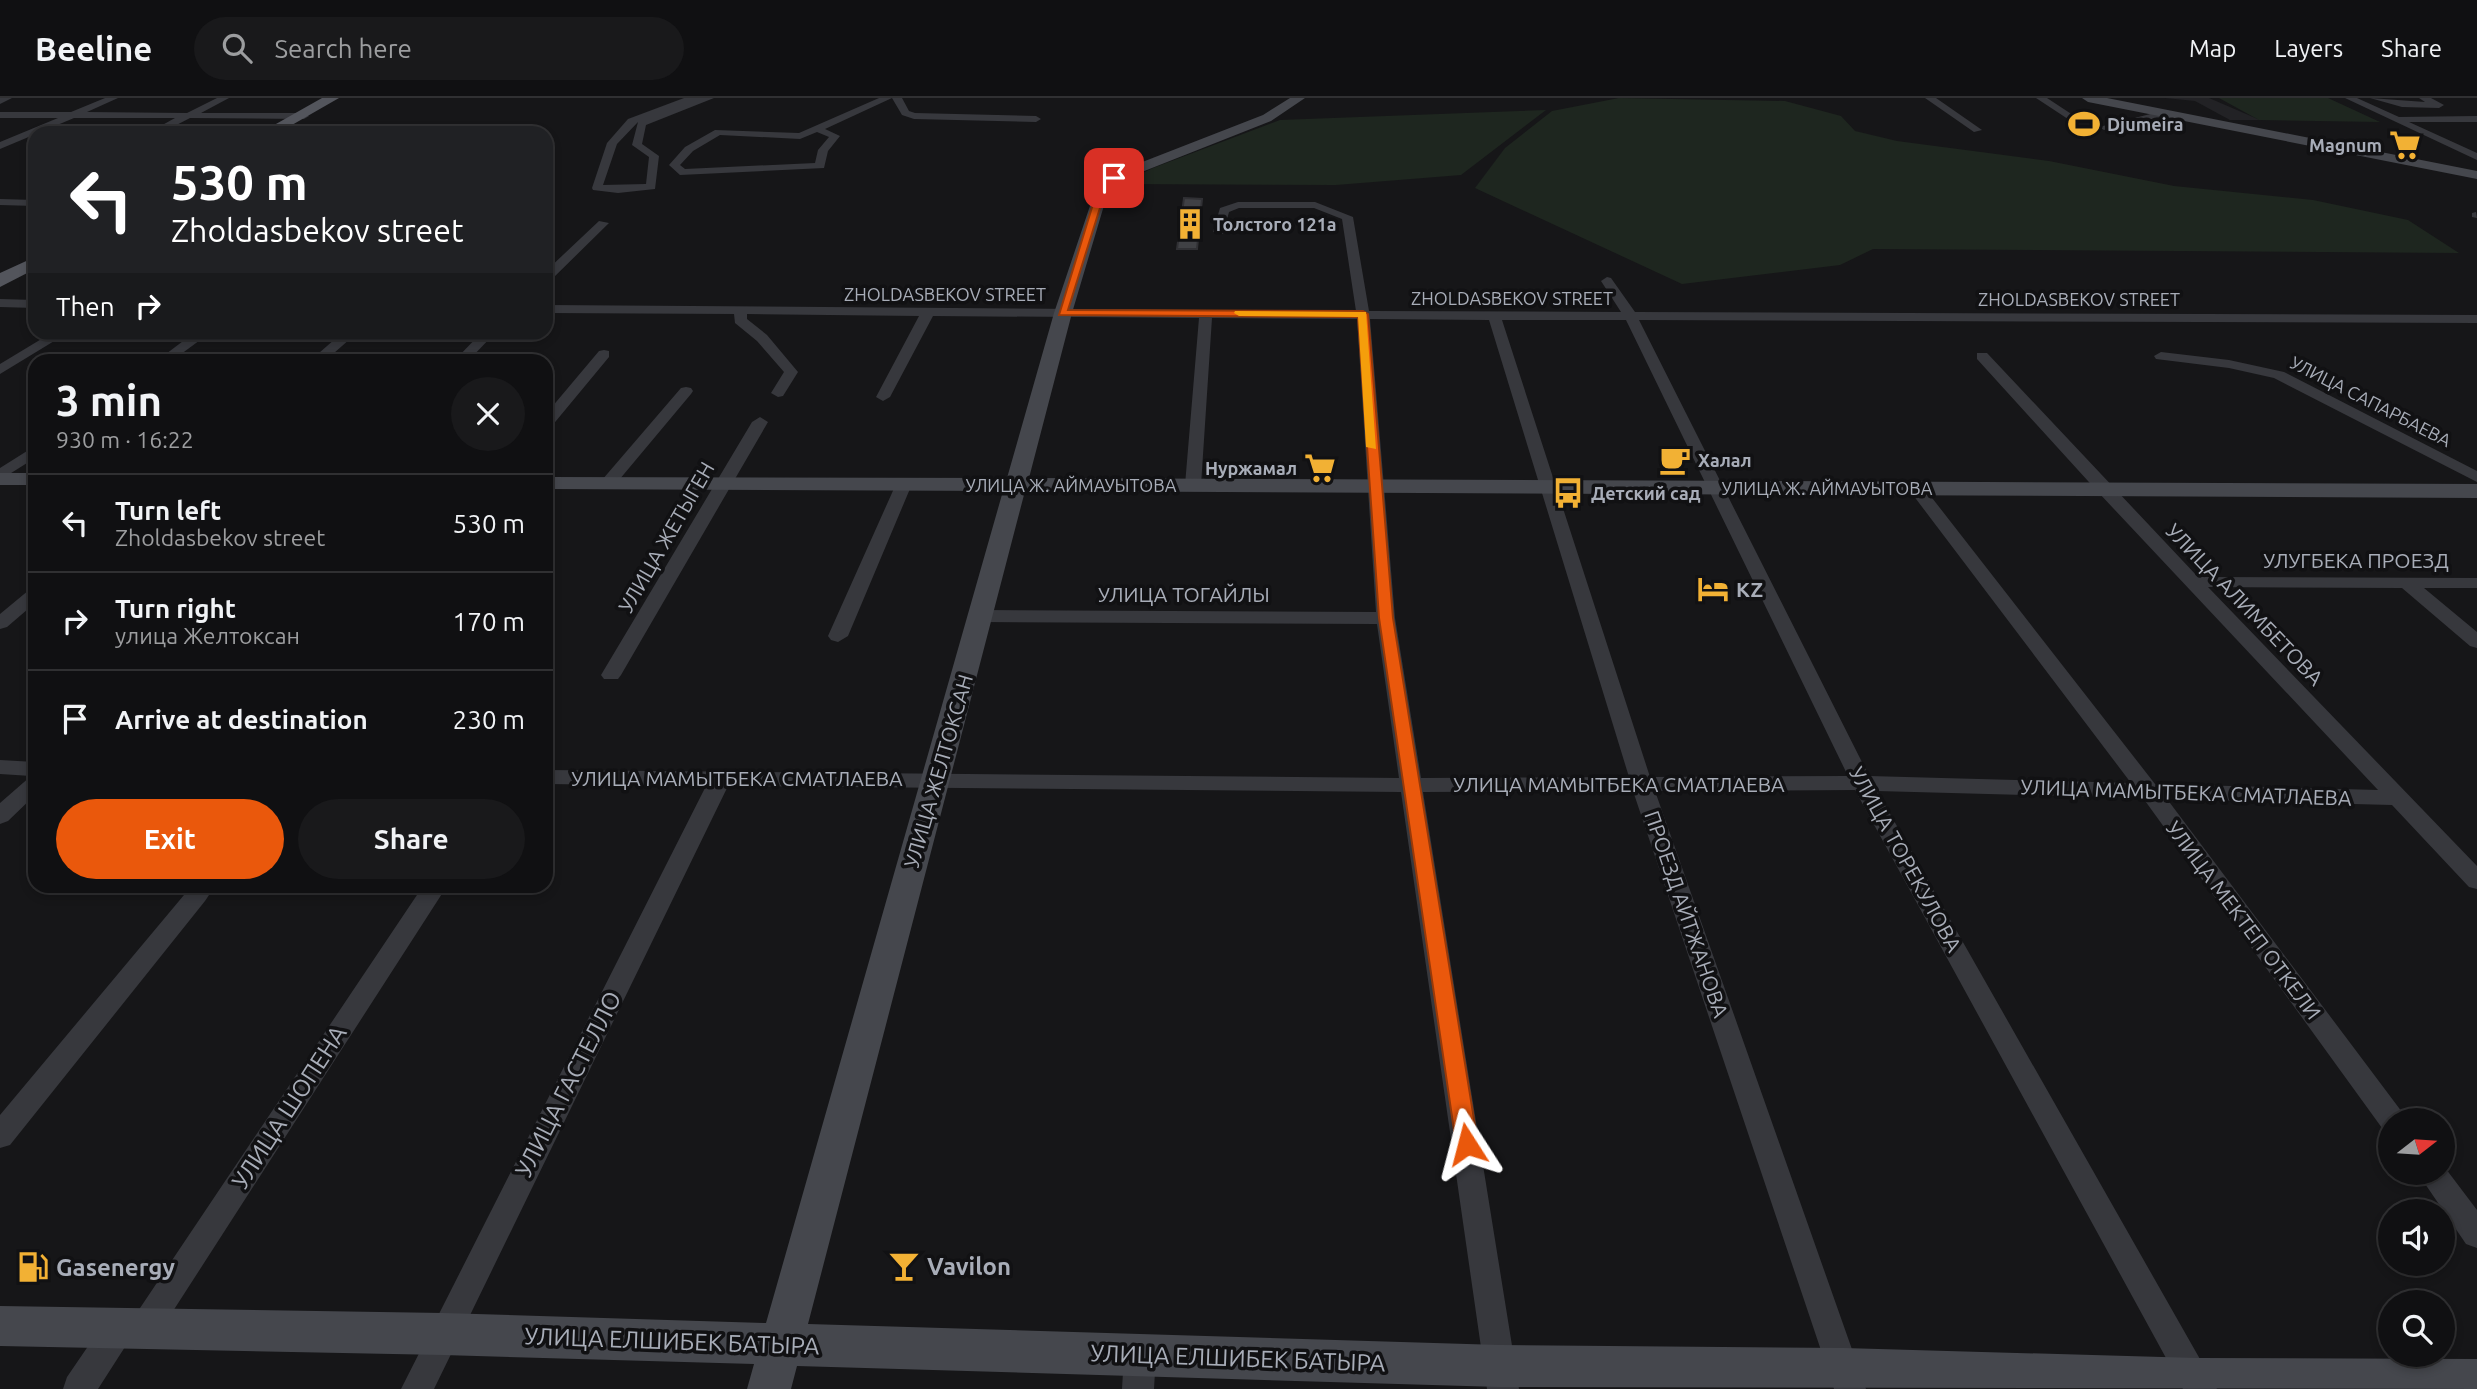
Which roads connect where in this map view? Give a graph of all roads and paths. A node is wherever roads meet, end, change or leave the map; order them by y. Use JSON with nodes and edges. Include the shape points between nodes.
{"nodes":[{"id":1,"x":8,"y":98,"type":"edge"},
{"id":2,"x":113,"y":98,"type":"edge"},
{"id":3,"x":224,"y":98,"type":"edge"},
{"id":4,"x":332,"y":98,"type":"edge"},
{"id":5,"x":338,"y":98,"type":"edge"},
{"id":6,"x":722,"y":98,"type":"edge"},
{"id":7,"x":887,"y":98,"type":"edge"},
{"id":8,"x":897,"y":98,"type":"edge"},
{"id":9,"x":1299,"y":98,"type":"edge"},
{"id":10,"x":1930,"y":98,"type":"edge"},
{"id":11,"x":2041,"y":98,"type":"edge"},
{"id":12,"x":2088,"y":98,"type":"edge"},
{"id":13,"x":2142,"y":98,"type":"edge"},
{"id":14,"x":2350,"y":98,"type":"edge"},
{"id":15,"x":2375,"y":98,"type":"edge"},
{"id":16,"x":2424,"y":98,"type":"edge"},
{"id":17,"x":2444,"y":98,"type":"edge"},
{"id":18,"x":702,"y":99,"type":"edge"},
{"id":19,"x":0,"y":101,"type":"edge"},
{"id":20,"x":2455,"y":103,"type":"dead end"},
{"id":21,"x":2466,"y":107,"type":"dead end"},
{"id":22,"x":2477,"y":112,"type":"edge"},
{"id":23,"x":2169,"y":114,"type":"junction"},
{"id":24,"x":0,"y":115,"type":"edge"},
{"id":25,"x":72,"y":116,"type":"junction"},
{"id":26,"x":187,"y":116,"type":"junction"},
{"id":27,"x":302,"y":116,"type":"junction"},
{"id":28,"x":1035,"y":119,"type":"dead end"},
{"id":29,"x":2393,"y":119,"type":"junction"},
{"id":30,"x":2477,"y":119,"type":"edge"},
{"id":31,"x":2077,"y":121,"type":"dead end"},
{"id":32,"x":48,"y":126,"type":"edge"},
{"id":33,"x":167,"y":126,"type":"edge"},
{"id":34,"x":281,"y":126,"type":"edge"},
{"id":35,"x":286,"y":126,"type":"edge"},
{"id":36,"x":2104,"y":127,"type":"dead end"},
{"id":37,"x":818,"y":129,"type":"junction"},
{"id":38,"x":1977,"y":130,"type":"dead end"},
{"id":39,"x":28,"y":134,"type":"edge"},
{"id":40,"x":0,"y":146,"type":"edge"},
{"id":41,"x":2477,"y":157,"type":"edge"},
{"id":42,"x":2477,"y":175,"type":"edge"},
{"id":43,"x":0,"y":202,"type":"edge"},
{"id":44,"x":28,"y":203,"type":"edge"},
{"id":45,"x":603,"y":223,"type":"dead end"},
{"id":46,"x":1219,"y":232,"type":"dead end"},
{"id":47,"x":28,"y":261,"type":"edge"},
{"id":48,"x":28,"y":266,"type":"edge"},
{"id":49,"x":553,"y":271,"type":"edge"},
{"id":50,"x":0,"y":275,"type":"edge"},
{"id":51,"x":0,"y":281,"type":"edge"},
{"id":52,"x":1607,"y":281,"type":"dead end"},
{"id":53,"x":0,"y":303,"type":"edge"},
{"id":54,"x":28,"y":304,"type":"edge"},
{"id":55,"x":553,"y":309,"type":"edge"},
{"id":56,"x":741,"y":311,"type":"junction"},
{"id":57,"x":928,"y":312,"type":"junction"},
{"id":58,"x":1063,"y":313,"type":"junction"},
{"id":59,"x":1206,"y":313,"type":"junction"},
{"id":60,"x":1363,"y":314,"type":"junction"},
{"id":61,"x":1494,"y":316,"type":"junction"},
{"id":62,"x":1631,"y":317,"type":"junction"},
{"id":63,"x":2477,"y":319,"type":"edge"},
{"id":64,"x":50,"y":340,"type":"edge"},
{"id":65,"x":194,"y":340,"type":"edge"},
{"id":66,"x":342,"y":340,"type":"edge"},
{"id":67,"x":482,"y":340,"type":"edge"},
{"id":68,"x":174,"y":354,"type":"edge"},
{"id":69,"x":325,"y":354,"type":"edge"},
{"id":70,"x":468,"y":354,"type":"edge"},
{"id":71,"x":604,"y":354,"type":"dead end"},
{"id":72,"x":1982,"y":356,"type":"dead end"},
{"id":73,"x":2161,"y":356,"type":"dead end"},
{"id":74,"x":0,"y":370,"type":"edge"},
{"id":75,"x":686,"y":391,"type":"dead end"},
{"id":76,"x":778,"y":393,"type":"dead end"},
{"id":77,"x":883,"y":397,"type":"dead end"},
{"id":78,"x":553,"y":416,"type":"edge"},
{"id":79,"x":760,"y":422,"type":"dead end"},
{"id":80,"x":28,"y":456,"type":"edge"},
{"id":81,"x":0,"y":477,"type":"edge"},
{"id":82,"x":2477,"y":477,"type":"edge"},
{"id":83,"x":28,"y":479,"type":"edge"},
{"id":84,"x":553,"y":483,"type":"edge"},
{"id":85,"x":608,"y":483,"type":"junction"},
{"id":86,"x":723,"y":484,"type":"junction"},
{"id":87,"x":904,"y":484,"type":"junction"},
{"id":88,"x":1016,"y":485,"type":"junction"},
{"id":89,"x":1193,"y":485,"type":"junction"},
{"id":90,"x":1375,"y":486,"type":"junction"},
{"id":91,"x":1548,"y":486,"type":"junction"},
{"id":92,"x":1718,"y":487,"type":"junction"},
{"id":93,"x":1916,"y":488,"type":"junction"},
{"id":94,"x":2104,"y":489,"type":"junction"},
{"id":95,"x":2477,"y":491,"type":"edge"},
{"id":96,"x":2192,"y":582,"type":"junction"},
{"id":97,"x":2407,"y":583,"type":"junction"},
{"id":98,"x":2477,"y":583,"type":"edge"},
{"id":99,"x":28,"y":600,"type":"edge"},
{"id":100,"x":981,"y":616,"type":"junction"},
{"id":101,"x":1386,"y":618,"type":"junction"},
{"id":102,"x":0,"y":623,"type":"edge"},
{"id":103,"x":838,"y":636,"type":"dead end"},
{"id":104,"x":2477,"y":642,"type":"edge"},
{"id":105,"x":611,"y":675,"type":"dead end"},
{"id":106,"x":0,"y":767,"type":"edge"},
{"id":107,"x":28,"y":769,"type":"edge"},
{"id":108,"x":553,"y":777,"type":"edge"},
{"id":109,"x":935,"y":778,"type":"junction"},
{"id":110,"x":720,"y":780,"type":"junction"},
{"id":111,"x":1862,"y":783,"type":"junction"},
{"id":112,"x":1413,"y":785,"type":"junction"},
{"id":113,"x":1642,"y":785,"type":"junction"},
{"id":114,"x":28,"y":789,"type":"edge"},
{"id":115,"x":2149,"y":791,"type":"junction"},
{"id":116,"x":2398,"y":798,"type":"junction"},
{"id":117,"x":0,"y":816,"type":"edge"},
{"id":118,"x":2477,"y":881,"type":"edge"},
{"id":119,"x":430,"y":893,"type":"edge"},
{"id":120,"x":197,"y":895,"type":"dead end"},
{"id":121,"x":2383,"y":1108,"type":"edge"},
{"id":122,"x":0,"y":1136,"type":"edge"},
{"id":123,"x":2441,"y":1185,"type":"edge"},
{"id":124,"x":2477,"y":1234,"type":"edge"},
{"id":125,"x":0,"y":1326,"type":"edge"},
{"id":126,"x":132,"y":1328,"type":"junction"},
{"id":127,"x":443,"y":1334,"type":"junction"},
{"id":128,"x":780,"y":1345,"type":"junction"},
{"id":129,"x":1139,"y":1372,"type":"edge"},
{"id":130,"x":1502,"y":1377,"type":"edge"},
{"id":131,"x":1847,"y":1380,"type":"edge"},
{"id":132,"x":2477,"y":1381,"type":"edge"},
{"id":133,"x":2199,"y":1384,"type":"edge"},
{"id":134,"x":79,"y":1389,"type":"edge"},
{"id":135,"x":416,"y":1389,"type":"edge"},
{"id":136,"x":769,"y":1389,"type":"edge"}],
"edges":[{"from":1,"to":19,"type":"street"},
{"from":2,"to":25,"type":"street"},
{"from":3,"to":26,"type":"street"},
{"from":4,"to":27,"type":"main road"},
{"from":5,"to":27,"type":"main road"},
{"from":6,"to":18,"type":"street"},
{"from":7,"to":37,"type":"street"},
{"from":8,"to":28,"type":"street","via":[[905,113],[914,116]]},
{"from":9,"to":58,"type":"street","name":"УЛИЦА ЖЕЛТОКСАН","via":[[1268,118],[1114,178],[1101,191]]},
{"from":10,"to":38,"type":"street"},
{"from":11,"to":31,"type":"street"},
{"from":12,"to":23,"type":"street"},
{"from":13,"to":23,"type":"street"},
{"from":14,"to":29,"type":"street"},
{"from":15,"to":16,"type":"street","via":[[2438,105]]},
{"from":17,"to":20,"type":"street"},
{"from":18,"to":18,"type":"street","via":[[631,121],[612,143],[597,188],[652,187],[654,156],[637,145],[642,123]]},
{"from":21,"to":22,"type":"street"},
{"from":23,"to":36,"type":"street"},
{"from":23,"to":42,"type":"street"},
{"from":24,"to":25,"type":"street"},
{"from":25,"to":26,"type":"street"},
{"from":25,"to":32,"type":"street"},
{"from":26,"to":27,"type":"street"},
{"from":26,"to":33,"type":"street"},
{"from":27,"to":34,"type":"main road"},
{"from":27,"to":35,"type":"main road"},
{"from":29,"to":30,"type":"street"},
{"from":29,"to":41,"type":"street"},
{"from":37,"to":37,"type":"street","via":[[795,136],[718,132],[689,149],[674,165],[680,172],[820,166],[823,150],[835,136]]},
{"from":39,"to":40,"type":"street"},
{"from":43,"to":44,"type":"street"},
{"from":45,"to":49,"type":"street"},
{"from":46,"to":60,"type":"street","via":[[1224,210],[1238,205],[1315,205],[1347,217]]},
{"from":47,"to":50,"type":"main road"},
{"from":48,"to":51,"type":"main road"},
{"from":52,"to":62,"type":"street","name":"УЛИЦА ТОРЕКУЛОВА"},
{"from":53,"to":54,"type":"street"},
{"from":55,"to":56,"type":"street","name":"ZHOLDASBEKOV STREET"},
{"from":56,"to":57,"type":"street","name":"ZHOLDASBEKOV STREET"},
{"from":56,"to":76,"type":"street","via":[[740,320],[792,372]]},
{"from":57,"to":58,"type":"street","name":"ZHOLDASBEKOV STREET"},
{"from":57,"to":77,"type":"street"},
{"from":58,"to":59,"type":"street","name":"ZHOLDASBEKOV STREET"},
{"from":58,"to":88,"type":"street","name":"УЛИЦА ЖЕЛТОКСАН"},
{"from":59,"to":60,"type":"street","name":"ZHOLDASBEKOV STREET"},
{"from":59,"to":89,"type":"street"},
{"from":60,"to":61,"type":"street","name":"ZHOLDASBEKOV STREET"},
{"from":60,"to":90,"type":"street"},
{"from":61,"to":62,"type":"street","name":"ZHOLDASBEKOV STREET"},
{"from":61,"to":91,"type":"street","name":"ПРОЕЗД АЙТЖАНОВА"},
{"from":62,"to":63,"type":"street","name":"ZHOLDASBEKOV STREET"},
{"from":62,"to":92,"type":"street","name":"УЛИЦА ТОРЕКУЛОВА"},
{"from":64,"to":74,"type":"street"},
{"from":65,"to":68,"type":"street"},
{"from":66,"to":69,"type":"street"},
{"from":67,"to":70,"type":"street"},
{"from":71,"to":78,"type":"street"},
{"from":72,"to":94,"type":"street","name":"УЛИЦА АЛИМБЕТОВА"},
{"from":73,"to":82,"type":"street","name":"УЛИЦА САПАРБАЕВА","via":[[2279,375]]},
{"from":75,"to":85,"type":"street"},
{"from":79,"to":86,"type":"street","name":"УЛИЦА ЖЕТЫГЕН"},
{"from":80,"to":81,"type":"street"},
{"from":81,"to":83,"type":"street"},
{"from":84,"to":85,"type":"street","name":"УЛИЦА Ж. АЙМАУЫТОВА"},
{"from":85,"to":86,"type":"street","name":"УЛИЦА Ж. АЙМАУЫТОВА"},
{"from":86,"to":87,"type":"street","name":"УЛИЦА Ж. АЙМАУЫТОВА"},
{"from":86,"to":105,"type":"street","name":"УЛИЦА ЖЕТЫГЕН"},
{"from":87,"to":88,"type":"street","name":"УЛИЦА Ж. АЙМАУЫТОВА"},
{"from":87,"to":103,"type":"street"},
{"from":88,"to":89,"type":"street","name":"УЛИЦА Ж. АЙМАУЫТОВА"},
{"from":88,"to":100,"type":"street","name":"УЛИЦА ЖЕЛТОКСАН"},
{"from":89,"to":90,"type":"street","name":"УЛИЦА Ж. АЙМАУЫТОВА"},
{"from":90,"to":91,"type":"street","name":"УЛИЦА Ж. АЙМАУЫТОВА"},
{"from":90,"to":101,"type":"street"},
{"from":91,"to":92,"type":"street","name":"УЛИЦА Ж. АЙМАУЫТОВА"},
{"from":91,"to":113,"type":"street","name":"ПРОЕЗД АЙТЖАНОВА"},
{"from":92,"to":93,"type":"street","name":"УЛИЦА Ж. АЙМАУЫТОВА"},
{"from":92,"to":111,"type":"street","name":"УЛИЦА ТОРЕКУЛОВА"},
{"from":93,"to":94,"type":"street","name":"УЛИЦА Ж. АЙМАУЫТОВА"},
{"from":93,"to":115,"type":"street","name":"УЛИЦА МЕКТЕП ОТКЕЛИ"},
{"from":94,"to":95,"type":"street","name":"УЛИЦА Ж. АЙМАУЫТОВА"},
{"from":94,"to":96,"type":"street","name":"УЛИЦА АЛИМБЕТОВА"},
{"from":96,"to":97,"type":"street","name":"УЛУГБЕКА ПРОЕЗД"},
{"from":96,"to":116,"type":"street","name":"УЛИЦА АЛИМБЕТОВА"},
{"from":97,"to":98,"type":"street","name":"УЛУГБЕКА ПРОЕЗД"},
{"from":97,"to":104,"type":"street"},
{"from":99,"to":102,"type":"street"},
{"from":100,"to":101,"type":"street","name":"УЛИЦА ТОГАЙЛЫ"},
{"from":100,"to":109,"type":"street","name":"УЛИЦА ЖЕЛТОКСАН"},
{"from":101,"to":112,"type":"street"},
{"from":106,"to":107,"type":"street"},
{"from":108,"to":110,"type":"street","name":"УЛИЦА МАМЫТБЕКА СМАТЛАЕВА"},
{"from":109,"to":110,"type":"street","name":"УЛИЦА МАМЫТБЕКА СМАТЛАЕВА"},
{"from":109,"to":112,"type":"street","name":"УЛИЦА МАМЫТБЕКА СМАТЛАЕВА"},
{"from":109,"to":128,"type":"street","name":"УЛИЦА ЖЕЛТОКСАН"},
{"from":110,"to":127,"type":"street","name":"УЛИЦА ГАСТЕЛЛО"},
{"from":111,"to":113,"type":"street","name":"УЛИЦА МАМЫТБЕКА СМАТЛАЕВА"},
{"from":111,"to":115,"type":"street","name":"УЛИЦА МАМЫТБЕКА СМАТЛАЕВА"},
{"from":111,"to":133,"type":"street","name":"УЛИЦА ТОРЕКУЛОВА"},
{"from":112,"to":113,"type":"street","name":"УЛИЦА МАМЫТБЕКА СМАТЛАЕВА"},
{"from":112,"to":130,"type":"street"},
{"from":113,"to":131,"type":"street","name":"ПРОЕЗД АЙТЖАНОВА"},
{"from":114,"to":117,"type":"street"},
{"from":115,"to":116,"type":"street","name":"УЛИЦА МАМЫТБЕКА СМАТЛАЕВА"},
{"from":115,"to":121,"type":"street","name":"УЛИЦА МЕКТЕП ОТКЕЛИ"},
{"from":116,"to":118,"type":"street","name":"УЛИЦА АЛИМБЕТОВА"},
{"from":119,"to":126,"type":"street","name":"УЛИЦА ШОПЕНА"},
{"from":120,"to":122,"type":"street"},
{"from":123,"to":124,"type":"street"},
{"from":125,"to":126,"type":"street","name":"УЛИЦА ЕЛШИБЕК БАТЫРА"},
{"from":126,"to":127,"type":"street","name":"УЛИЦА ЕЛШИБЕК БАТЫРА"},
{"from":126,"to":134,"type":"street","name":"УЛИЦА ШОПЕНА"},
{"from":127,"to":128,"type":"street","name":"УЛИЦА ЕЛШИБЕК БАТЫРА"},
{"from":127,"to":135,"type":"street","name":"УЛИЦА ГАСТЕЛЛО"},
{"from":128,"to":129,"type":"street","name":"УЛИЦА ЕЛШИБЕК БАТЫРА"},
{"from":128,"to":136,"type":"street","name":"УЛИЦА ЖЕЛТОКСАН"},
{"from":129,"to":130,"type":"street","name":"УЛИЦА ЕЛШИБЕК БАТЫРА"},
{"from":130,"to":131,"type":"street","name":"УЛИЦА ЕЛШИБЕК БАТЫРА"},
{"from":131,"to":133,"type":"street","name":"УЛИЦА ЕЛШИБЕК БАТЫРА"},
{"from":132,"to":133,"type":"street","name":"УЛИЦА ЕЛШИБЕК БАТЫРА"}]}
